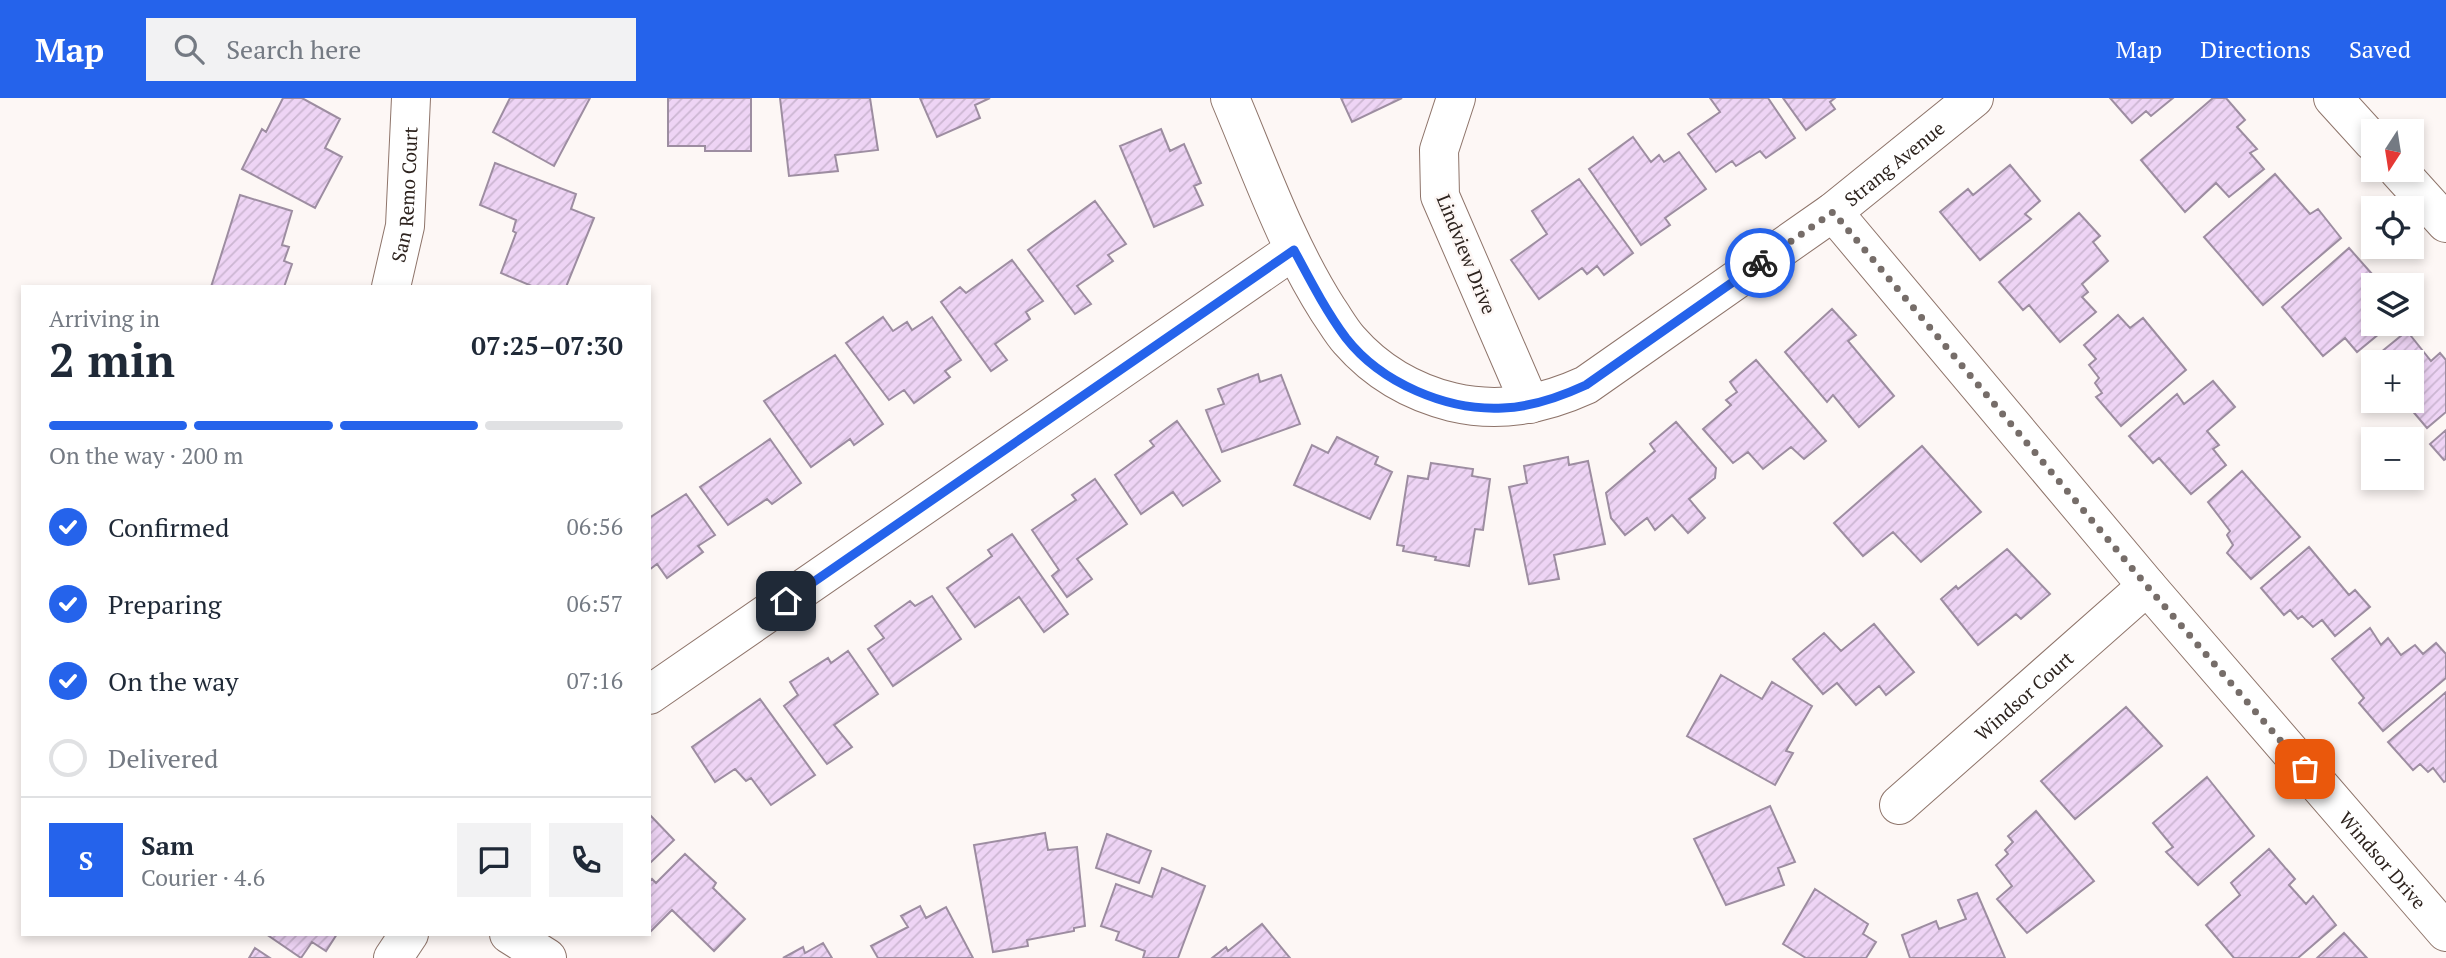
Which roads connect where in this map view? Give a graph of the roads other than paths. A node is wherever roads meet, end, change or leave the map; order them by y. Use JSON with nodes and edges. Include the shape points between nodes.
{"nodes":[{"id":1,"x":411,"y":98,"type":"edge"},
{"id":2,"x":1230,"y":98,"type":"edge"},
{"id":3,"x":1456,"y":98,"type":"edge"},
{"id":4,"x":1973,"y":98,"type":"edge"},
{"id":5,"x":2333,"y":98,"type":"edge"},
{"id":6,"x":2361,"y":129,"type":"edge"},
{"id":7,"x":2409,"y":182,"type":"edge"},
{"id":8,"x":1833,"y":212,"type":"junction"},
{"id":9,"x":2446,"y":223,"type":"edge"},
{"id":10,"x":1294,"y":250,"type":"junction"},
{"id":11,"x":391,"y":285,"type":"edge"},
{"id":12,"x":1530,"y":404,"type":"junction"},
{"id":13,"x":2147,"y":586,"type":"junction"},
{"id":14,"x":651,"y":694,"type":"edge"},
{"id":15,"x":1899,"y":805,"type":"dead end"},
{"id":16,"x":2446,"y":932,"type":"edge"},
{"id":17,"x":408,"y":936,"type":"edge"},
{"id":18,"x":512,"y":936,"type":"edge"},
{"id":19,"x":393,"y":958,"type":"edge"},
{"id":20,"x":547,"y":958,"type":"edge"}],
"edges":[{"from":1,"to":11,"type":"street","name":"San Remo Court","via":[[405,226]]},
{"from":2,"to":10,"type":"street","name":"Strang Avenue"},
{"from":3,"to":12,"type":"street","name":"Lindview Drive","via":[[1439,150],[1440,196]]},
{"from":4,"to":8,"type":"street","name":"Strang Avenue"},
{"from":5,"to":6,"type":"street"},
{"from":7,"to":9,"type":"street"},
{"from":8,"to":12,"type":"street","name":"Strang Avenue","via":[[1586,385]]},
{"from":8,"to":13,"type":"street","name":"Windsor Drive"},
{"from":10,"to":12,"type":"street","name":"Strang Avenue","via":[[1347,339],[1401,383],[1435,398],[1472,406]]},
{"from":10,"to":14,"type":"street"},
{"from":13,"to":15,"type":"street","name":"Windsor Court"},
{"from":13,"to":16,"type":"street","name":"Windsor Drive"},
{"from":17,"to":19,"type":"street"},
{"from":18,"to":20,"type":"street"}]}
